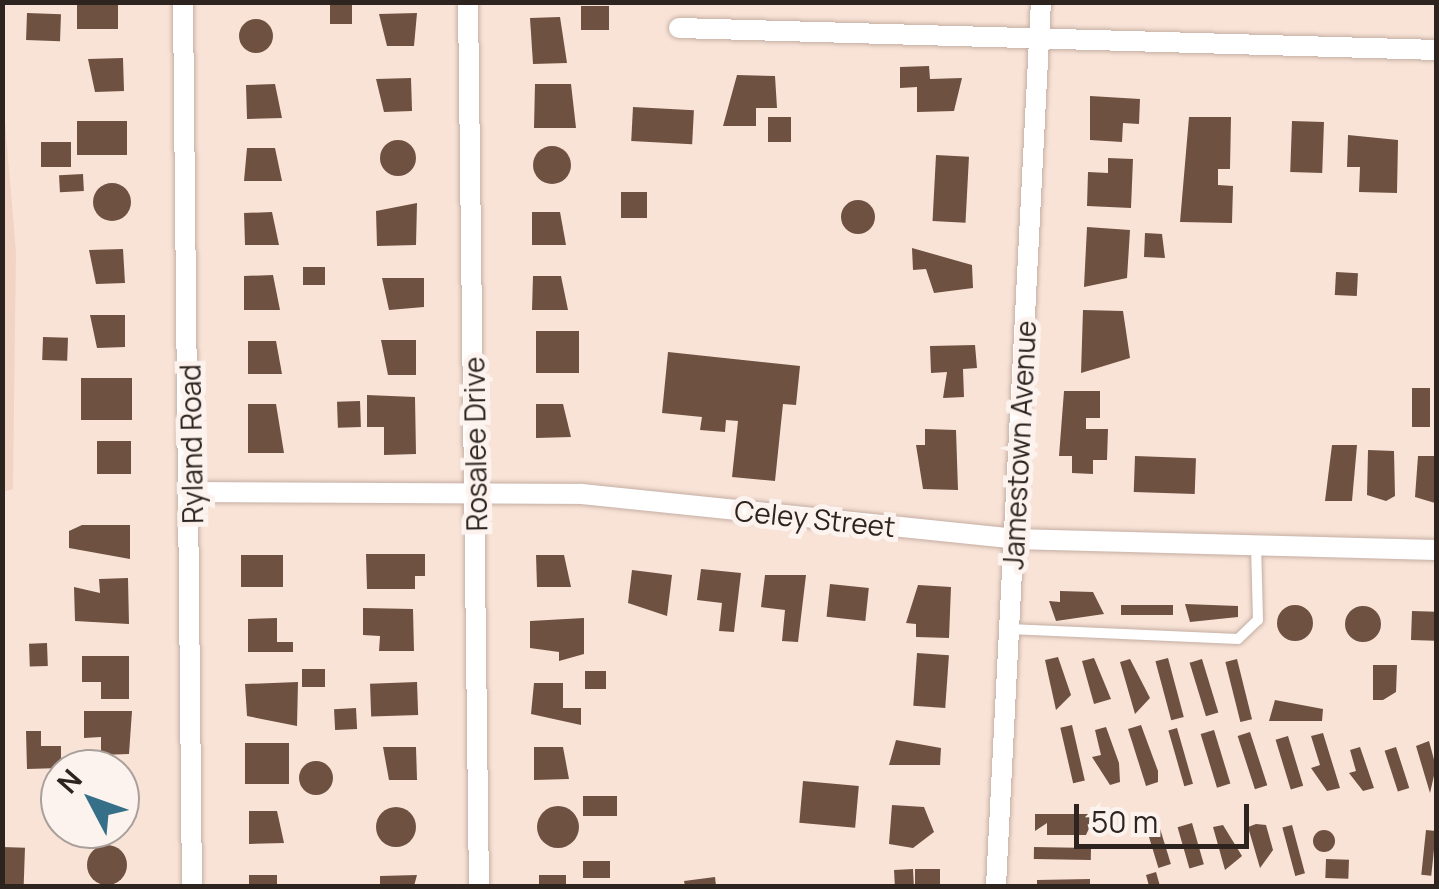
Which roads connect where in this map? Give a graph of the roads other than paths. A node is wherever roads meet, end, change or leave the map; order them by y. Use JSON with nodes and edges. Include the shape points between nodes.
{"nodes":[{"id":1,"x":183,"y":2,"type":"edge"},
{"id":2,"x":468,"y":2,"type":"edge"},
{"id":3,"x":1041,"y":2,"type":"edge"},
{"id":4,"x":679,"y":28,"type":"dead end"},
{"id":5,"x":1040,"y":41,"type":"junction"},
{"id":6,"x":1436,"y":50,"type":"edge"},
{"id":7,"x":193,"y":492,"type":"junction"},
{"id":8,"x":476,"y":492,"type":"junction"},
{"id":9,"x":1014,"y":539,"type":"junction"},
{"id":10,"x":1256,"y":546,"type":"junction"},
{"id":11,"x":1436,"y":550,"type":"edge"},
{"id":12,"x":1009,"y":629,"type":"junction"},
{"id":13,"x":192,"y":886,"type":"edge"},
{"id":14,"x":479,"y":886,"type":"edge"},
{"id":15,"x":996,"y":886,"type":"edge"}],
"edges":[{"from":1,"to":7,"type":"street","name":"Ryland Road"},
{"from":2,"to":8,"type":"street","name":"Rosalee Drive"},
{"from":3,"to":5,"type":"street","name":"Jamestown Avenue"},
{"from":4,"to":5,"type":"street"},
{"from":5,"to":6,"type":"street"},
{"from":5,"to":9,"type":"street","name":"Jamestown Avenue"},
{"from":7,"to":8,"type":"street","name":"Celey Street"},
{"from":7,"to":13,"type":"street","name":"Ryland Road"},
{"from":8,"to":9,"type":"street","name":"Celey Street","via":[[582,494]]},
{"from":8,"to":14,"type":"street","name":"Rosalee Drive"},
{"from":9,"to":10,"type":"street","name":"Celey Street"},
{"from":9,"to":12,"type":"street","name":"Jamestown Avenue"},
{"from":10,"to":11,"type":"street","name":"Celey Street"},
{"from":10,"to":12,"type":"lane","via":[[1258,620],[1238,639]]},
{"from":12,"to":15,"type":"street","name":"Jamestown Avenue"}]}
